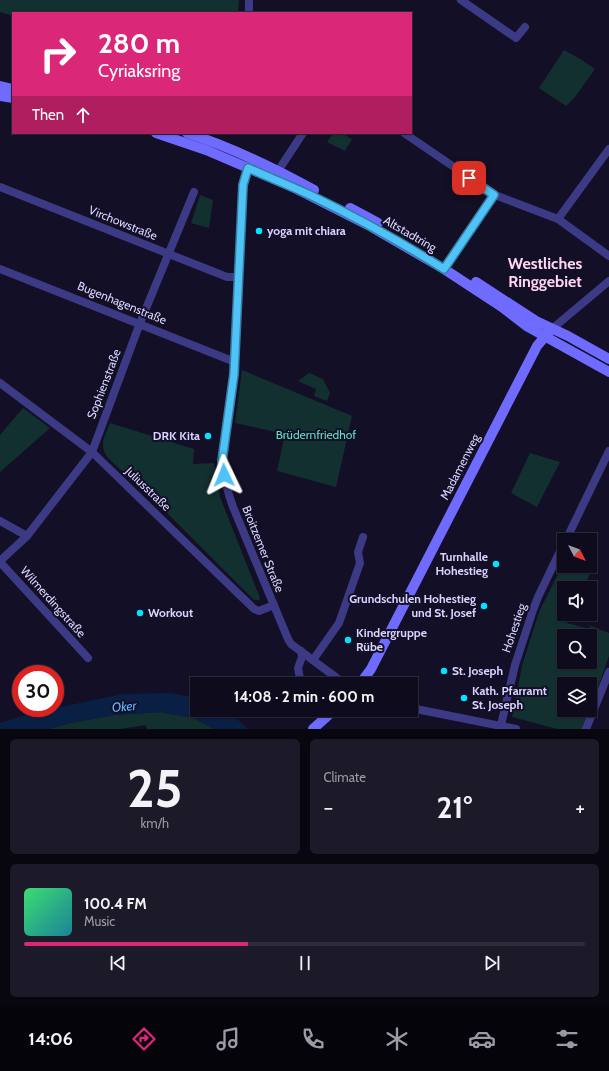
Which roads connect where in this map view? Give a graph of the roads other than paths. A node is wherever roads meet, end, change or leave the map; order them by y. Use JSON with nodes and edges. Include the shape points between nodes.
{"nodes":[{"id":1,"x":249,"y":0,"type":"edge"},
{"id":2,"x":461,"y":0,"type":"edge"},
{"id":3,"x":249,"y":12,"type":"edge"},
{"id":4,"x":525,"y":27,"type":"dead end"},
{"id":5,"x":0,"y":86,"type":"edge"},
{"id":6,"x":12,"y":89,"type":"edge"},
{"id":7,"x":0,"y":96,"type":"edge"},
{"id":8,"x":12,"y":98,"type":"edge"},
{"id":9,"x":159,"y":134,"type":"edge"},
{"id":10,"x":190,"y":134,"type":"edge"},
{"id":11,"x":302,"y":134,"type":"edge"},
{"id":12,"x":405,"y":134,"type":"edge"},
{"id":13,"x":609,"y":149,"type":"edge"},
{"id":14,"x":250,"y":164,"type":"junction"},
{"id":15,"x":276,"y":175,"type":"junction"},
{"id":16,"x":0,"y":187,"type":"edge"},
{"id":17,"x":194,"y":192,"type":"dead end"},
{"id":18,"x":494,"y":195,"type":"junction"},
{"id":19,"x":558,"y":219,"type":"junction"},
{"id":20,"x":168,"y":254,"type":"junction"},
{"id":21,"x":609,"y":256,"type":"edge"},
{"id":22,"x":446,"y":266,"type":"junction"},
{"id":23,"x":0,"y":269,"type":"edge"},
{"id":24,"x":239,"y":278,"type":"junction"},
{"id":25,"x":609,"y":281,"type":"edge"},
{"id":26,"x":140,"y":323,"type":"junction"},
{"id":27,"x":553,"y":328,"type":"junction"},
{"id":28,"x":544,"y":337,"type":"junction"},
{"id":29,"x":609,"y":359,"type":"edge"},
{"id":30,"x":235,"y":362,"type":"junction"},
{"id":31,"x":609,"y":372,"type":"edge"},
{"id":32,"x":0,"y":383,"type":"edge"},
{"id":33,"x":609,"y":451,"type":"edge"},
{"id":34,"x":92,"y":452,"type":"junction"},
{"id":35,"x":0,"y":521,"type":"edge"},
{"id":36,"x":569,"y":533,"type":"edge"},
{"id":37,"x":27,"y":536,"type":"junction"},
{"id":38,"x":363,"y":538,"type":"dead end"},
{"id":39,"x":557,"y":558,"type":"edge"},
{"id":40,"x":0,"y":561,"type":"edge"},
{"id":41,"x":274,"y":605,"type":"junction"},
{"id":42,"x":301,"y":651,"type":"junction"},
{"id":43,"x":88,"y":658,"type":"dead end"},
{"id":44,"x":313,"y":660,"type":"junction"},
{"id":45,"x":609,"y":672,"type":"edge"},
{"id":46,"x":300,"y":677,"type":"edge"},
{"id":47,"x":336,"y":677,"type":"edge"},
{"id":48,"x":365,"y":677,"type":"edge"},
{"id":49,"x":418,"y":709,"type":"edge"},
{"id":50,"x":326,"y":717,"type":"edge"},
{"id":51,"x":500,"y":725,"type":"junction"},
{"id":52,"x":313,"y":729,"type":"edge"},
{"id":53,"x":516,"y":729,"type":"edge"},
{"id":54,"x":586,"y":729,"type":"edge"}],
"edges":[{"from":1,"to":3,"type":"street"},
{"from":2,"to":4,"type":"street","via":[[516,38]]},
{"from":5,"to":6,"type":"main road"},
{"from":7,"to":8,"type":"main road"},
{"from":9,"to":14,"type":"main road"},
{"from":10,"to":14,"type":"main road","via":[[213,142]]},
{"from":11,"to":15,"type":"street"},
{"from":12,"to":18,"type":"street"},
{"from":13,"to":19,"type":"street"},
{"from":14,"to":15,"type":"main road","name":"Altstadtring"},
{"from":14,"to":24,"type":"street","name":"Broitzemer Straße","via":[[243,185]]},
{"from":15,"to":22,"type":"main road","name":"Altstadtring","via":[[365,215]]},
{"from":16,"to":20,"type":"street","name":"Virchowstraße"},
{"from":17,"to":20,"type":"street","name":"Sophienstraße"},
{"from":18,"to":19,"type":"street"},
{"from":18,"to":22,"type":"street"},
{"from":19,"to":21,"type":"street"},
{"from":20,"to":24,"type":"street","name":"Virchowstraße","via":[[227,277]]},
{"from":20,"to":26,"type":"street","name":"Sophienstraße"},
{"from":22,"to":27,"type":"main road","name":"Altstadtring","via":[[536,321]]},
{"from":22,"to":28,"type":"main road","name":"Altstadtring"},
{"from":23,"to":26,"type":"street","name":"Bugenhagenstraße"},
{"from":24,"to":30,"type":"street","name":"Broitzemer Straße"},
{"from":25,"to":27,"type":"street","name":"Madamenweg"},
{"from":26,"to":30,"type":"street","name":"Bugenhagenstraße"},
{"from":26,"to":34,"type":"street","name":"Sophienstraße"},
{"from":27,"to":28,"type":"main road","name":"Madamenweg"},
{"from":27,"to":29,"type":"main road","name":"Altstadtring"},
{"from":28,"to":31,"type":"main road","name":"Altstadtring"},
{"from":28,"to":48,"type":"main road","name":"Madamenweg"},
{"from":30,"to":41,"type":"street","name":"Broitzemer Straße","via":[[222,461],[224,475],[227,490]]},
{"from":32,"to":34,"type":"street","name":"Juliusstraße"},
{"from":33,"to":36,"type":"street"},
{"from":34,"to":37,"type":"street","name":"Sophienstraße"},
{"from":34,"to":41,"type":"street","name":"Juliusstraße","via":[[251,607],[259,611]]},
{"from":35,"to":37,"type":"street"},
{"from":37,"to":40,"type":"street","name":"Sophienstraße"},
{"from":38,"to":44,"type":"street","via":[[358,552],[360,563],[339,623]]},
{"from":39,"to":51,"type":"street","name":"Hohestieg","via":[[535,604],[515,665]]},
{"from":40,"to":43,"type":"street","name":"Wilmerdingstraße"},
{"from":41,"to":42,"type":"street","name":"Broitzemer Straße","via":[[288,639]]},
{"from":42,"to":44,"type":"street","name":"Broitzemer Straße"},
{"from":42,"to":46,"type":"street","via":[[298,668]]},
{"from":44,"to":47,"type":"street","name":"Broitzemer Straße"},
{"from":45,"to":54,"type":"street"},
{"from":49,"to":51,"type":"street"},
{"from":50,"to":52,"type":"main road"},
{"from":51,"to":53,"type":"street"}]}
